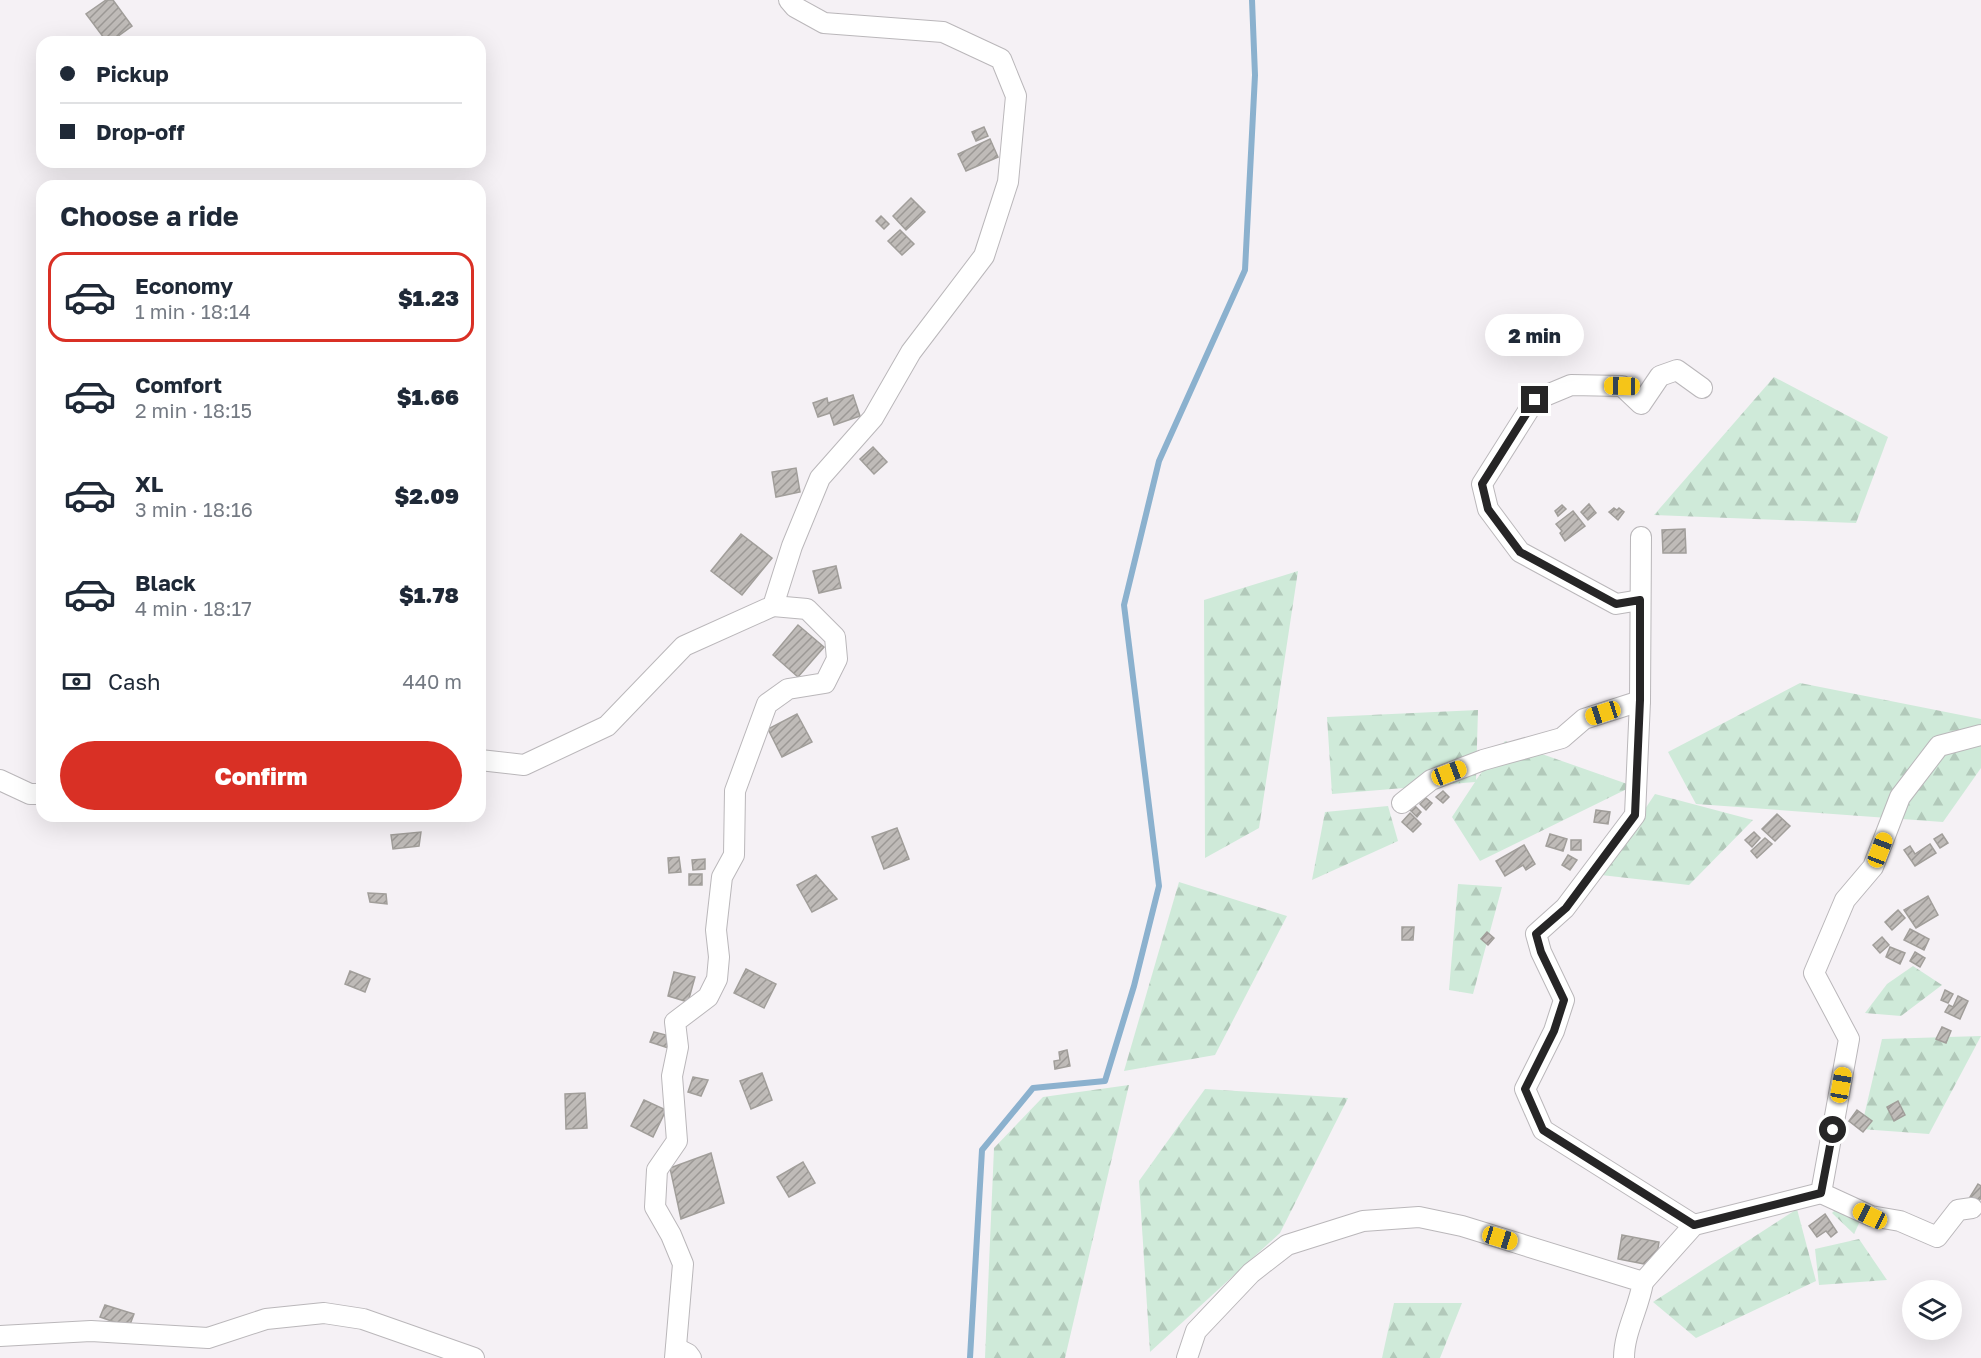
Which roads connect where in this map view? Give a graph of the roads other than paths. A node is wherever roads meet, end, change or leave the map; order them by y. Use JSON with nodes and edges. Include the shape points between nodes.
{"nodes":[{"id":1,"x":789,"y":0,"type":"edge"},
{"id":2,"x":1702,"y":388,"type":"dead end"},
{"id":3,"x":1641,"y":537,"type":"dead end"},
{"id":4,"x":1640,"y":600,"type":"junction"},
{"id":5,"x":772,"y":606,"type":"junction"},
{"id":6,"x":1640,"y":700,"type":"junction"},
{"id":7,"x":1981,"y":735,"type":"edge"},
{"id":8,"x":486,"y":761,"type":"edge"},
{"id":9,"x":0,"y":780,"type":"edge"},
{"id":10,"x":36,"y":794,"type":"edge"},
{"id":11,"x":1402,"y":803,"type":"dead end"},
{"id":12,"x":1821,"y":1193,"type":"junction"},
{"id":13,"x":1972,"y":1208,"type":"dead end"},
{"id":14,"x":1694,"y":1225,"type":"junction"},
{"id":15,"x":1643,"y":1282,"type":"junction"},
{"id":16,"x":0,"y":1336,"type":"edge"},
{"id":17,"x":680,"y":1355,"type":"edge"},
{"id":18,"x":474,"y":1358,"type":"edge"},
{"id":19,"x":1187,"y":1358,"type":"edge"},
{"id":20,"x":1624,"y":1358,"type":"edge"}],
"edges":[{"from":1,"to":5,"type":"street","via":[[795,8],[824,23],[943,32],[1002,59],[1016,96],[1008,182],[984,256],[910,352],[873,418],[820,478]]},
{"from":2,"to":4,"type":"street","via":[[1677,370],[1660,376],[1641,404],[1622,386],[1571,385],[1535,400],[1482,484],[1488,509],[1520,552],[1616,604]]},
{"from":3,"to":4,"type":"street"},
{"from":4,"to":6,"type":"street"},
{"from":5,"to":8,"type":"street","via":[[684,646],[607,726],[524,765]]},
{"from":5,"to":17,"type":"street","via":[[807,609],[835,637],[837,659],[825,683],[788,689],[767,704],[735,791],[734,855],[722,877],[716,930],[717,979],[708,997],[675,1022],[678,1047],[672,1076],[677,1141],[657,1170],[656,1207],[683,1264]]},
{"from":6,"to":11,"type":"street","via":[[1584,719],[1562,738],[1483,760],[1431,780]]},
{"from":6,"to":14,"type":"street","via":[[1635,815],[1566,908],[1536,934],[1564,1000],[1554,1031],[1525,1089],[1543,1130]]},
{"from":7,"to":12,"type":"street","via":[[1939,746],[1900,797],[1873,867],[1845,900],[1814,973],[1849,1039]]},
{"from":9,"to":10,"type":"street"},
{"from":12,"to":13,"type":"street","via":[[1870,1216],[1900,1221],[1937,1237],[1958,1210]]},
{"from":12,"to":14,"type":"street"},
{"from":14,"to":15,"type":"street"},
{"from":15,"to":19,"type":"street","via":[[1462,1226],[1419,1217],[1363,1221],[1287,1245],[1251,1273],[1196,1331]]},
{"from":15,"to":20,"type":"street"},
{"from":16,"to":18,"type":"street","via":[[92,1331],[208,1338],[266,1319],[324,1313],[363,1319]]}]}
